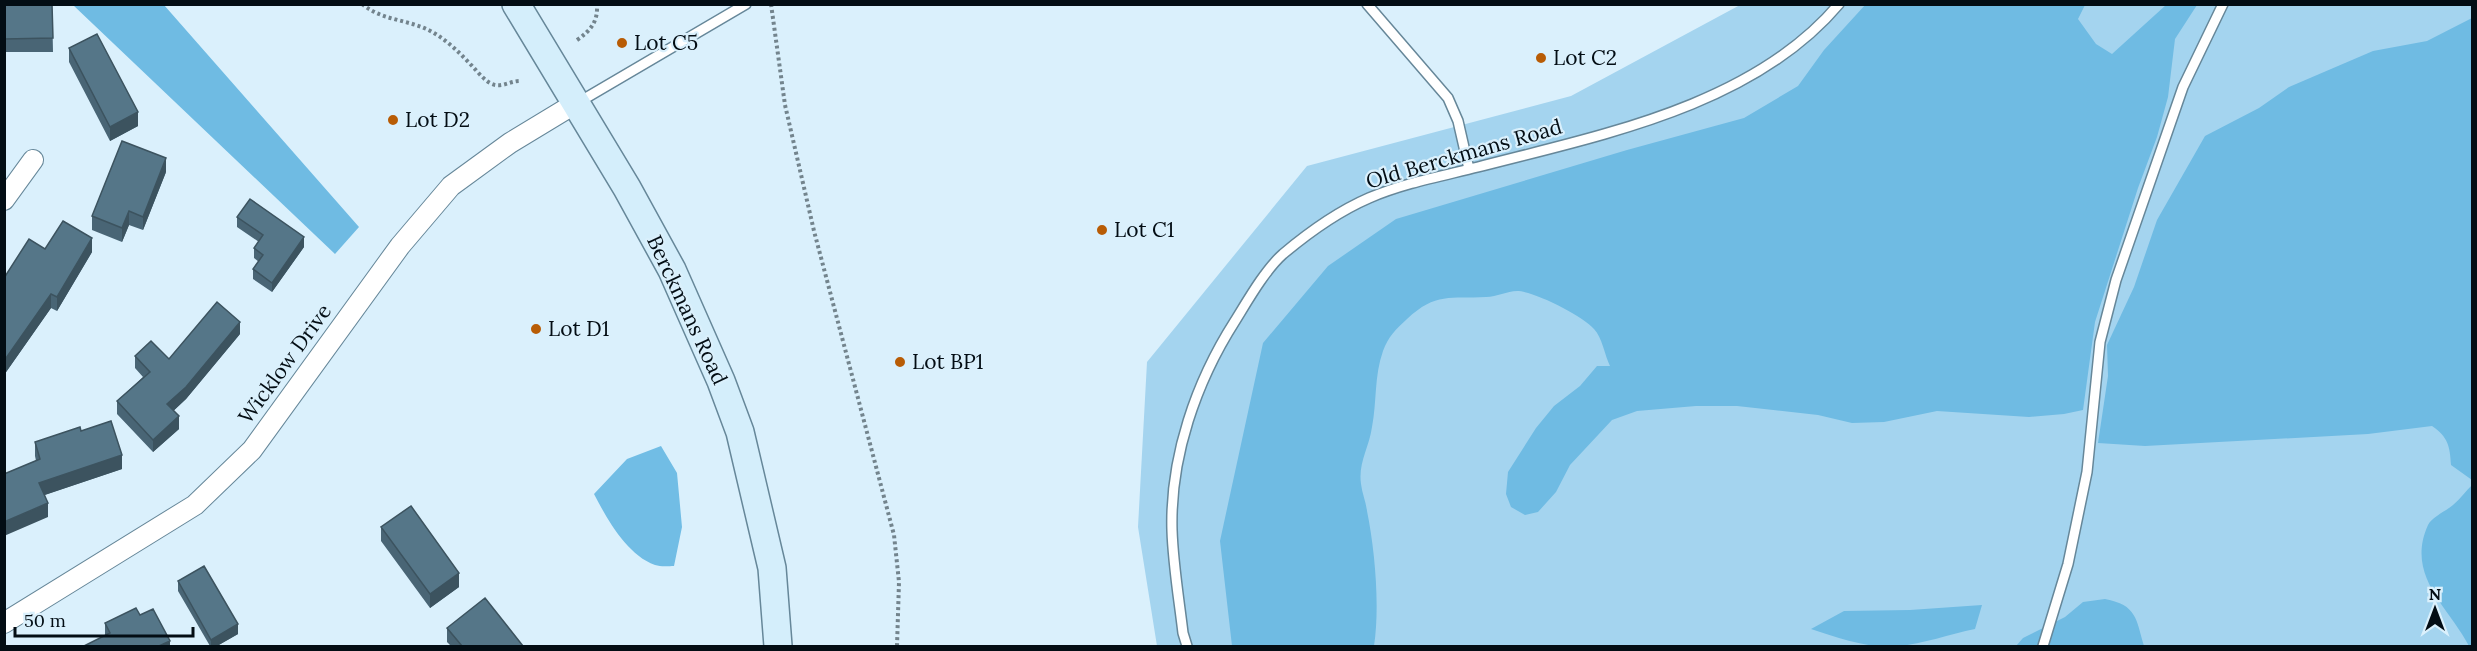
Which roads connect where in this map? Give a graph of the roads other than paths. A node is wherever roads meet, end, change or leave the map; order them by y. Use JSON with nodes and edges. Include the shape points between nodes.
{"nodes":[{"id":1,"x":516,"y":4,"type":"edge"},
{"id":2,"x":746,"y":4,"type":"edge"},
{"id":3,"x":1367,"y":4,"type":"edge"},
{"id":4,"x":1839,"y":4,"type":"edge"},
{"id":5,"x":2223,"y":4,"type":"edge"},
{"id":6,"x":576,"y":103,"type":"junction"},
{"id":7,"x":33,"y":160,"type":"dead end"},
{"id":8,"x":1468,"y":169,"type":"junction"},
{"id":9,"x":4,"y":200,"type":"edge"},
{"id":10,"x":4,"y":623,"type":"edge"},
{"id":11,"x":778,"y":646,"type":"edge"},
{"id":12,"x":1187,"y":646,"type":"edge"},
{"id":13,"x":2043,"y":646,"type":"edge"}],
"edges":[{"from":1,"to":6,"type":"main road","name":"Berckmans Road"},
{"from":2,"to":6,"type":"lane"},
{"from":3,"to":8,"type":"lane","via":[[1448,98],[1458,121]]},
{"from":4,"to":8,"type":"lane","name":"Old Berckmans Road","via":[[1793,50],[1748,78],[1627,127]]},
{"from":5,"to":13,"type":"lane","via":[[2183,87],[2116,280],[2100,342],[2087,472],[2068,564]]},
{"from":6,"to":10,"type":"street","name":"Wicklow Drive","via":[[510,143],[451,186],[400,246],[252,450],[195,505]]},
{"from":6,"to":11,"type":"main road","name":"Berckmans Road","via":[[672,270],[740,432],[772,568]]},
{"from":7,"to":9,"type":"street"},
{"from":8,"to":12,"type":"lane","name":"Old Berckmans Road","via":[[1369,198],[1331,219],[1281,256],[1217,348],[1193,404],[1176,474],[1172,530]]}]}
